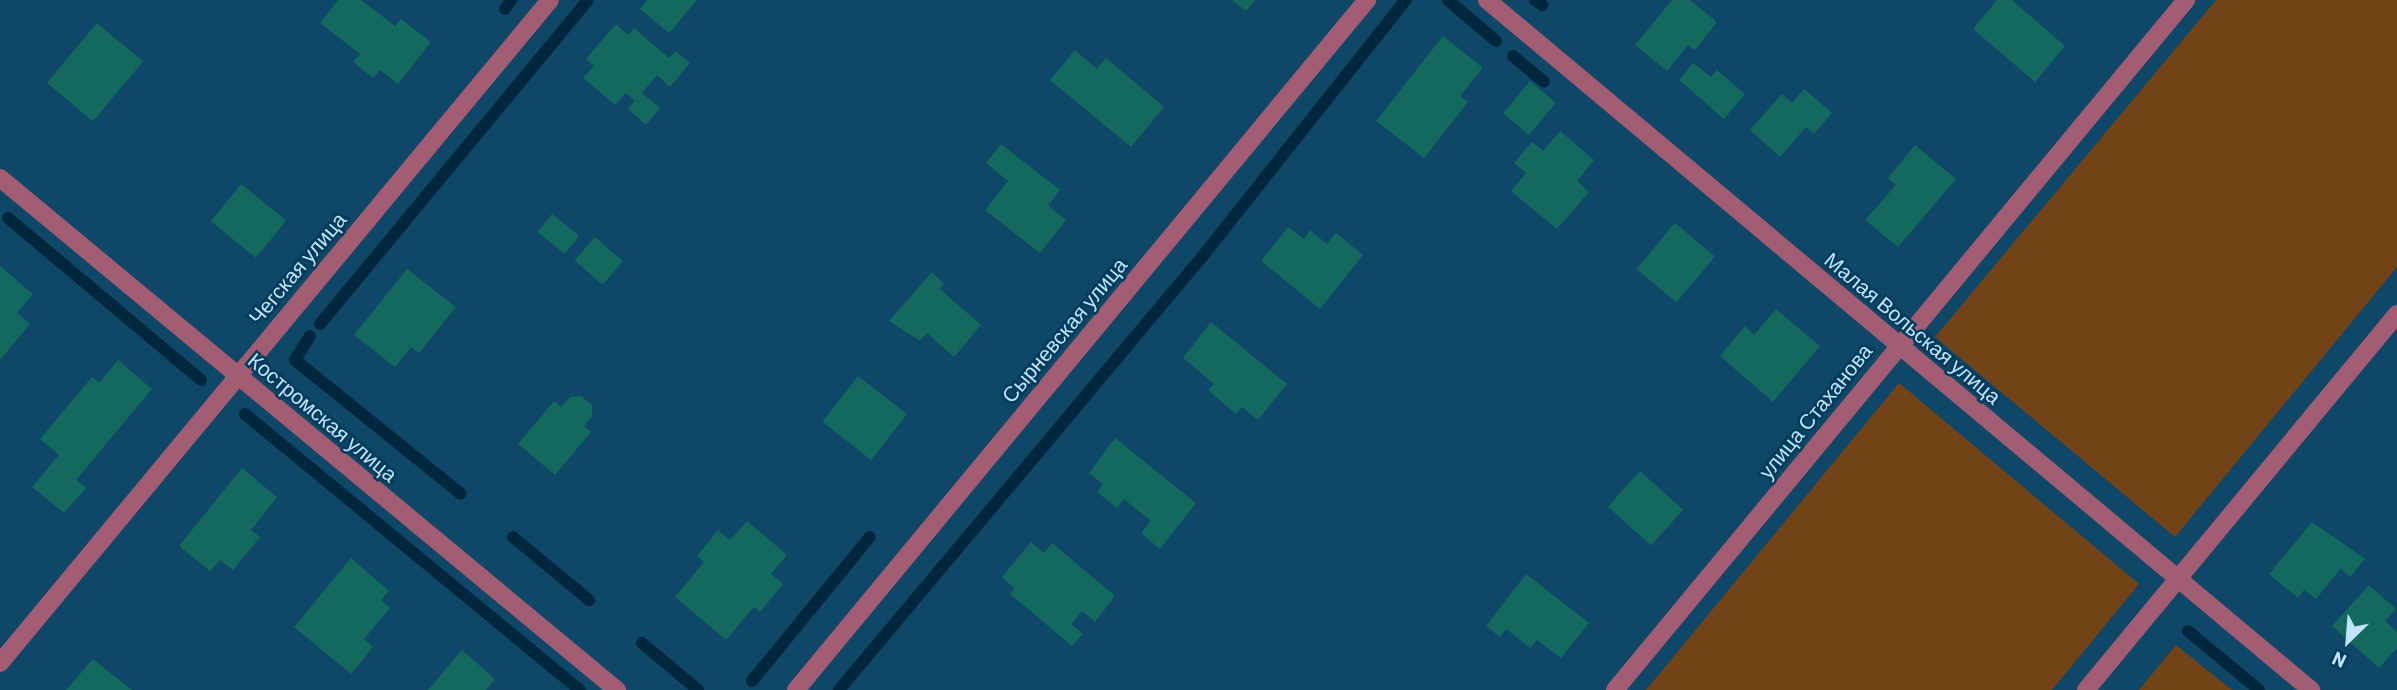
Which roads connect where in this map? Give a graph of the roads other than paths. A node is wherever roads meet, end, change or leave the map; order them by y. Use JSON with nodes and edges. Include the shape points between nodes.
{"nodes":[{"id":1,"x":550,"y":0,"type":"edge"},
{"id":2,"x":1367,"y":0,"type":"edge"},
{"id":3,"x":1487,"y":0,"type":"edge"},
{"id":4,"x":2186,"y":0,"type":"edge"},
{"id":5,"x":0,"y":178,"type":"edge"},
{"id":6,"x":2397,"y":314,"type":"edge"},
{"id":7,"x":1898,"y":345,"type":"junction"},
{"id":8,"x":238,"y":375,"type":"junction"},
{"id":9,"x":2177,"y":579,"type":"junction"},
{"id":10,"x":0,"y":663,"type":"edge"},
{"id":11,"x":617,"y":690,"type":"edge"},
{"id":12,"x":796,"y":690,"type":"edge"},
{"id":13,"x":1615,"y":690,"type":"edge"},
{"id":14,"x":2086,"y":690,"type":"edge"},
{"id":15,"x":2311,"y":690,"type":"edge"}],
"edges":[{"from":1,"to":8,"type":"street","name":"Чегская улица"},
{"from":2,"to":12,"type":"street","name":"Сырневская улица"},
{"from":3,"to":7,"type":"street","name":"Малая Вольская улица"},
{"from":4,"to":7,"type":"street","name":"улица Стаханова"},
{"from":5,"to":8,"type":"street","name":"Костромская улица"},
{"from":6,"to":9,"type":"street"},
{"from":7,"to":9,"type":"street","name":"Малая Вольская улица"},
{"from":7,"to":13,"type":"street","name":"улица Стаханова"},
{"from":8,"to":10,"type":"street","name":"Чегская улица"},
{"from":8,"to":11,"type":"street","name":"Костромская улица"},
{"from":9,"to":14,"type":"street"},
{"from":9,"to":15,"type":"street","name":"Малая Вольская улица"}]}
